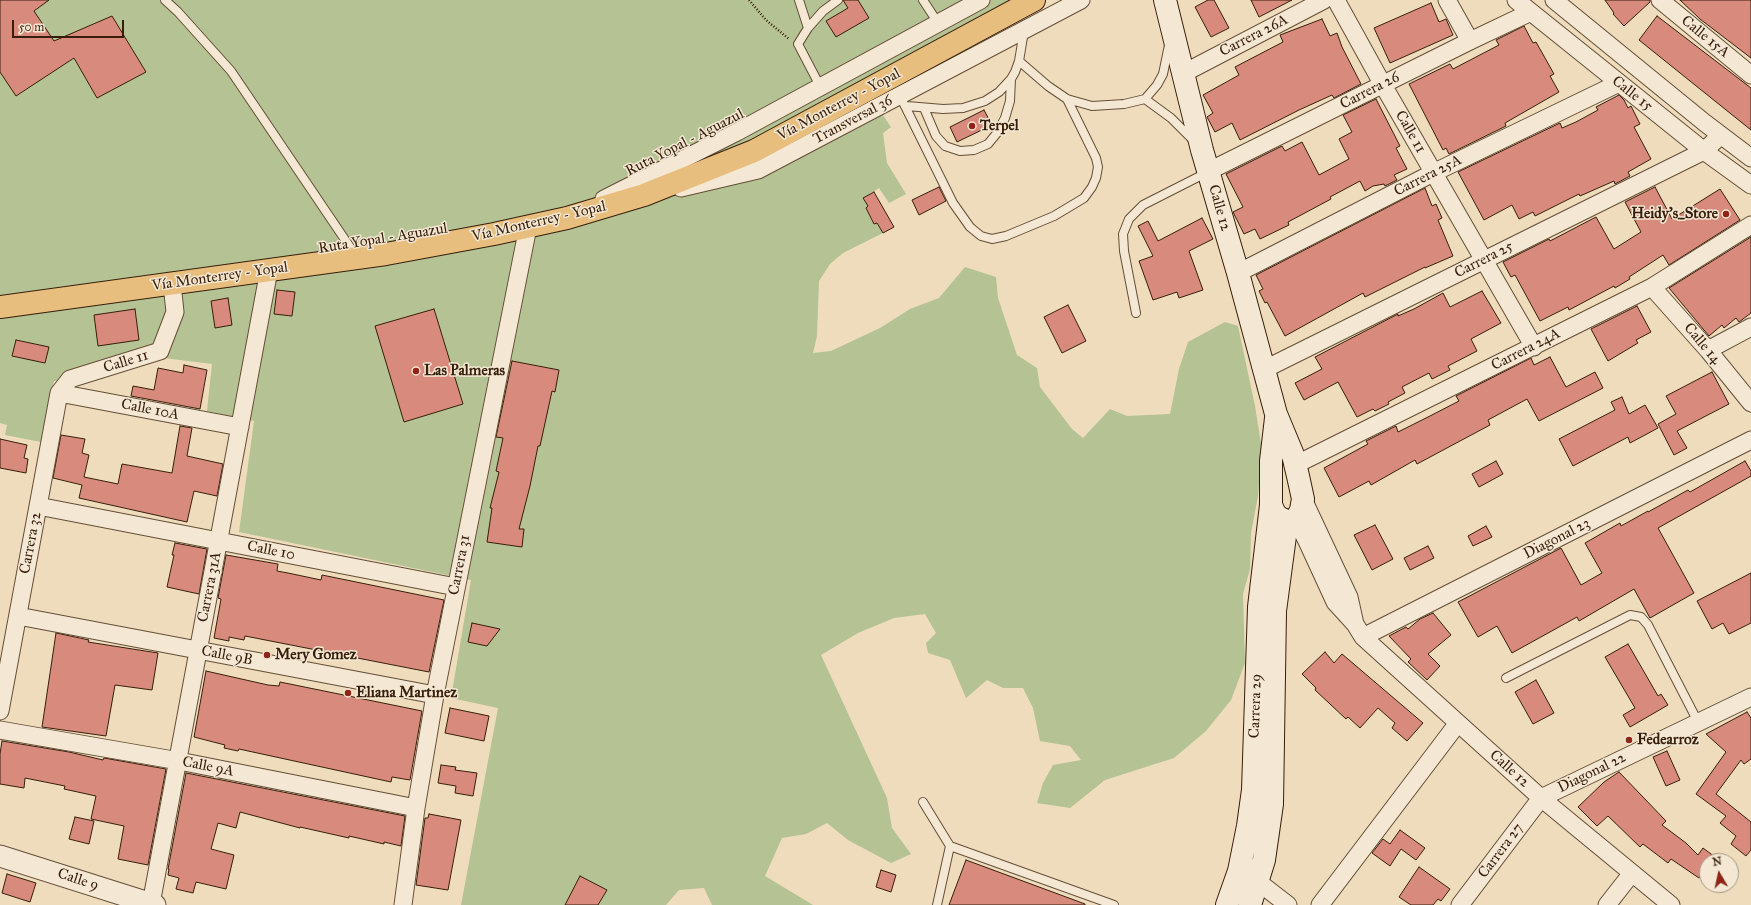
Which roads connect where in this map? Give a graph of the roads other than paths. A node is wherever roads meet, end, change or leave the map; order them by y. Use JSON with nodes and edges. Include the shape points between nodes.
{"nodes":[{"id":1,"x":165,"y":0,"type":"edge"},
{"id":2,"x":799,"y":0,"type":"edge"},
{"id":3,"x":838,"y":0,"type":"edge"},
{"id":4,"x":923,"y":0,"type":"edge"},
{"id":5,"x":981,"y":0,"type":"edge"},
{"id":6,"x":1034,"y":0,"type":"edge"},
{"id":7,"x":1081,"y":0,"type":"edge"},
{"id":8,"x":1165,"y":0,"type":"edge"},
{"id":9,"x":1324,"y":0,"type":"edge"},
{"id":10,"x":1336,"y":0,"type":"edge"},
{"id":11,"x":1447,"y":0,"type":"edge"},
{"id":12,"x":1516,"y":0,"type":"edge"},
{"id":13,"x":1554,"y":0,"type":"edge"},
{"id":14,"x":1660,"y":0,"type":"edge"},
{"id":15,"x":972,"y":2,"type":"edge"},
{"id":16,"x":1531,"y":12,"type":"junction"},
{"id":17,"x":1571,"y":14,"type":"junction"},
{"id":18,"x":938,"y":23,"type":"junction"},
{"id":19,"x":1172,"y":24,"type":"junction"},
{"id":20,"x":808,"y":28,"type":"junction"},
{"id":21,"x":1552,"y":30,"type":"junction"},
{"id":22,"x":1024,"y":31,"type":"junction"},
{"id":23,"x":1470,"y":41,"type":"junction"},
{"id":24,"x":1019,"y":61,"type":"junction"},
{"id":25,"x":1184,"y":73,"type":"junction"},
{"id":26,"x":1751,"y":75,"type":"edge"},
{"id":27,"x":1011,"y":79,"type":"junction"},
{"id":28,"x":1619,"y":83,"type":"junction"},
{"id":29,"x":1383,"y":85,"type":"junction"},
{"id":30,"x":820,"y":88,"type":"junction"},
{"id":31,"x":1067,"y":99,"type":"junction"},
{"id":32,"x":1145,"y":99,"type":"junction"},
{"id":33,"x":904,"y":101,"type":"junction"},
{"id":34,"x":924,"y":108,"type":"junction"},
{"id":35,"x":1721,"y":135,"type":"junction"},
{"id":36,"x":1202,"y":150,"type":"junction"},
{"id":37,"x":1704,"y":150,"type":"junction"},
{"id":38,"x":1749,"y":152,"type":"edge"},
{"id":39,"x":1209,"y":171,"type":"junction"},
{"id":40,"x":1433,"y":173,"type":"junction"},
{"id":41,"x":1751,"y":185,"type":"edge"},
{"id":42,"x":608,"y":202,"type":"junction"},
{"id":43,"x":537,"y":225,"type":"junction"},
{"id":44,"x":1751,"y":225,"type":"edge"},
{"id":45,"x":357,"y":258,"type":"junction"},
{"id":46,"x":1484,"y":260,"type":"junction"},
{"id":47,"x":269,"y":270,"type":"junction"},
{"id":48,"x":1238,"y":273,"type":"junction"},
{"id":49,"x":172,"y":284,"type":"junction"},
{"id":50,"x":1652,"y":287,"type":"junction"},
{"id":51,"x":0,"y":307,"type":"edge"},
{"id":52,"x":1136,"y":313,"type":"dead end"},
{"id":53,"x":1751,"y":327,"type":"edge"},
{"id":54,"x":1534,"y":347,"type":"junction"},
{"id":55,"x":1708,"y":350,"type":"junction"},
{"id":56,"x":1265,"y":370,"type":"junction"},
{"id":57,"x":70,"y":379,"type":"joint"},
{"id":58,"x":59,"y":394,"type":"junction"},
{"id":59,"x":1751,"y":403,"type":"edge"},
{"id":60,"x":1276,"y":414,"type":"junction"},
{"id":61,"x":240,"y":427,"type":"junction"},
{"id":62,"x":1751,"y":440,"type":"edge"},
{"id":63,"x":1295,"y":465,"type":"junction"},
{"id":64,"x":1303,"y":499,"type":"junction"},
{"id":65,"x":1271,"y":505,"type":"junction"},
{"id":66,"x":38,"y":506,"type":"junction"},
{"id":67,"x":1292,"y":520,"type":"junction"},
{"id":68,"x":219,"y":541,"type":"junction"},
{"id":69,"x":456,"y":587,"type":"junction"},
{"id":70,"x":18,"y":616,"type":"junction"},
{"id":71,"x":1359,"y":631,"type":"junction"},
{"id":72,"x":199,"y":650,"type":"junction"},
{"id":73,"x":1506,"y":678,"type":"dead end"},
{"id":74,"x":435,"y":695,"type":"junction"},
{"id":75,"x":1751,"y":697,"type":"edge"},
{"id":76,"x":0,"y":711,"type":"edge"},
{"id":77,"x":1698,"y":722,"type":"junction"},
{"id":78,"x":1458,"y":723,"type":"junction"},
{"id":79,"x":0,"y":730,"type":"edge"},
{"id":80,"x":178,"y":761,"type":"junction"},
{"id":81,"x":1541,"y":798,"type":"junction"},
{"id":82,"x":923,"y":802,"type":"dead end"},
{"id":83,"x":416,"y":808,"type":"junction"},
{"id":84,"x":950,"y":846,"type":"junction"},
{"id":85,"x":0,"y":856,"type":"edge"},
{"id":86,"x":1632,"y":873,"type":"junction"},
{"id":87,"x":1257,"y":881,"type":"junction"},
{"id":88,"x":153,"y":904,"type":"edge"},
{"id":89,"x":403,"y":905,"type":"edge"},
{"id":90,"x":937,"y":905,"type":"edge"},
{"id":91,"x":1114,"y":905,"type":"edge"},
{"id":92,"x":1227,"y":905,"type":"edge"},
{"id":93,"x":1250,"y":905,"type":"edge"},
{"id":94,"x":1288,"y":905,"type":"edge"},
{"id":95,"x":1320,"y":905,"type":"edge"},
{"id":96,"x":1460,"y":905,"type":"edge"},
{"id":97,"x":1607,"y":905,"type":"edge"},
{"id":98,"x":1671,"y":905,"type":"edge"}],
"edges":[{"from":1,"to":45,"type":"lane","via":[[231,71]]},
{"from":2,"to":20,"type":"lane"},
{"from":3,"to":20,"type":"lane","via":[[823,11]]},
{"from":4,"to":18,"type":"lane"},
{"from":5,"to":15,"type":"lane","name":"Ruta Yopal - Aguazul"},
{"from":6,"to":42,"type":"highway","name":"Vía Monterrey - Yopal","via":[[754,151],[644,195]]},
{"from":7,"to":22,"type":"street","name":"Transversal 36"},
{"from":8,"to":19,"type":"main road","name":"Calle 12"},
{"from":9,"to":25,"type":"street","name":"Carrera 26A"},
{"from":10,"to":29,"type":"street","name":"Calle 11"},
{"from":11,"to":23,"type":"street"},
{"from":12,"to":16,"type":"street","name":"Calle 15"},
{"from":13,"to":17,"type":"street","name":"Calle 15"},
{"from":14,"to":26,"type":"street","name":"Calle 15A"},
{"from":15,"to":18,"type":"lane","name":"Ruta Yopal - Aguazul"},
{"from":16,"to":21,"type":"street","name":"Calle 15"},
{"from":16,"to":23,"type":"street","name":"Carrera 26"},
{"from":17,"to":21,"type":"street"},
{"from":17,"to":35,"type":"street","name":"Calle 15"},
{"from":18,"to":30,"type":"lane","name":"Ruta Yopal - Aguazul"},
{"from":19,"to":25,"type":"main road","name":"Calle 12"},
{"from":19,"to":32,"type":"lane","via":[[1163,74]]},
{"from":20,"to":30,"type":"lane","via":[[798,44]]},
{"from":21,"to":28,"type":"street","name":"Calle 15"},
{"from":22,"to":24,"type":"lane"},
{"from":22,"to":33,"type":"street","name":"Transversal 36"},
{"from":23,"to":29,"type":"street","name":"Carrera 26"},
{"from":24,"to":27,"type":"lane"},
{"from":24,"to":31,"type":"lane"},
{"from":25,"to":36,"type":"main road","name":"Calle 12"},
{"from":27,"to":34,"type":"lane","via":[[999,92],[985,101],[963,108]]},
{"from":27,"to":34,"type":"lane","via":[[1010,101],[1005,118],[988,144],[974,150],[960,151],[945,146],[936,136]]},
{"from":28,"to":37,"type":"street","name":"Calle 15"},
{"from":28,"to":40,"type":"street","name":"Carrera 25A"},
{"from":29,"to":39,"type":"street","name":"Carrera 26"},
{"from":29,"to":40,"type":"street","name":"Calle 11"},
{"from":30,"to":42,"type":"lane","name":"Ruta Yopal - Aguazul"},
{"from":31,"to":32,"type":"lane","via":[[1092,106],[1124,104]]},
{"from":31,"to":33,"type":"lane","via":[[1096,158],[1098,168],[1092,187],[1084,198],[1054,216],[1006,236],[992,239],[981,236],[970,227],[953,203]]},
{"from":32,"to":36,"type":"lane","via":[[1171,118]]},
{"from":33,"to":34,"type":"lane"},
{"from":33,"to":42,"type":"street","name":"Transversal 36","via":[[758,170]]},
{"from":35,"to":37,"type":"street","name":"Carrera 25"},
{"from":35,"to":38,"type":"street","name":"Calle 15"},
{"from":36,"to":39,"type":"main road","name":"Calle 12"},
{"from":37,"to":41,"type":"street","name":"Calle 15"},
{"from":37,"to":46,"type":"street","name":"Carrera 25"},
{"from":39,"to":48,"type":"main road","name":"Calle 12"},
{"from":39,"to":52,"type":"lane","via":[[1143,204],[1129,219],[1123,234],[1124,251]]},
{"from":40,"to":46,"type":"street","name":"Calle 11"},
{"from":40,"to":48,"type":"street","name":"Carrera 25A"},
{"from":42,"to":43,"type":"highway","name":"Vía Monterrey - Yopal"},
{"from":43,"to":45,"type":"lane","name":"Ruta Yopal - Aguazul"},
{"from":43,"to":69,"type":"street","name":"Carrera 31"},
{"from":44,"to":50,"type":"street","name":"Carrera 24A"},
{"from":45,"to":47,"type":"lane","name":"Ruta Yopal - Aguazul"},
{"from":46,"to":54,"type":"street","name":"Calle 11"},
{"from":46,"to":56,"type":"street","name":"Carrera 25"},
{"from":47,"to":49,"type":"lane","name":"Ruta Yopal - Aguazul"},
{"from":47,"to":61,"type":"street","name":"Carrera 31A"},
{"from":48,"to":56,"type":"main road","name":"Calle 12"},
{"from":49,"to":51,"type":"lane","name":"Ruta Yopal - Aguazul"},
{"from":49,"to":57,"type":"street","name":"Calle 11","via":[[175,312],[160,352]]},
{"from":50,"to":54,"type":"street","name":"Carrera 24A"},
{"from":50,"to":55,"type":"street","name":"Calle 14"},
{"from":53,"to":55,"type":"street"},
{"from":54,"to":63,"type":"street","name":"Carrera 24A"},
{"from":55,"to":59,"type":"street","name":"Calle 14"},
{"from":56,"to":60,"type":"main road","name":"Calle 12"},
{"from":57,"to":58,"type":"street","name":"Carrera 32"},
{"from":58,"to":61,"type":"street","name":"Calle 10A"},
{"from":58,"to":66,"type":"street","name":"Carrera 32"},
{"from":60,"to":63,"type":"main road"},
{"from":60,"to":65,"type":"main road","name":"Carrera 29"},
{"from":61,"to":68,"type":"street","name":"Carrera 31A"},
{"from":62,"to":71,"type":"street","name":"Diagonal 23"},
{"from":63,"to":64,"type":"main road"},
{"from":64,"to":67,"type":"main road","name":"Carrera 29","via":[[1301,510]]},
{"from":64,"to":71,"type":"street","via":[[1349,597]]},
{"from":65,"to":67,"type":"main road","via":[[1275,514]]},
{"from":65,"to":92,"type":"main road","name":"Carrera 29","via":[[1259,607],[1253,790],[1239,871]]},
{"from":66,"to":68,"type":"street","name":"Calle 10"},
{"from":66,"to":70,"type":"street","name":"Carrera 32"},
{"from":67,"to":71,"type":"street","name":"Calle 12","via":[[1306,539],[1335,602]]},
{"from":67,"to":87,"type":"main road","name":"Carrera 29","via":[[1275,611],[1272,804],[1264,860]]},
{"from":68,"to":69,"type":"street","name":"Calle 10"},
{"from":68,"to":72,"type":"street","name":"Carrera 31A"},
{"from":69,"to":74,"type":"street","name":"Carrera 31"},
{"from":70,"to":72,"type":"street","name":"Calle 9B"},
{"from":70,"to":76,"type":"street","name":"Carrera 32"},
{"from":71,"to":78,"type":"street","name":"Calle 12"},
{"from":72,"to":74,"type":"street","name":"Calle 9B"},
{"from":72,"to":80,"type":"street","name":"Carrera 31A"},
{"from":73,"to":77,"type":"lane","via":[[1630,615],[1641,617],[1648,625]]},
{"from":74,"to":83,"type":"street","name":"Carrera 31"},
{"from":75,"to":77,"type":"street","name":"Diagonal 22"},
{"from":77,"to":81,"type":"street","name":"Diagonal 22"},
{"from":78,"to":81,"type":"street","name":"Calle 12"},
{"from":78,"to":95,"type":"street"},
{"from":79,"to":80,"type":"street","name":"Calle 9A"},
{"from":80,"to":83,"type":"street","name":"Calle 9A"},
{"from":80,"to":88,"type":"street","name":"Carrera 31A"},
{"from":81,"to":86,"type":"street","name":"Calle 12"},
{"from":81,"to":96,"type":"street","name":"Carrera 27"},
{"from":82,"to":84,"type":"lane"},
{"from":83,"to":89,"type":"street","name":"Carrera 31"},
{"from":84,"to":90,"type":"lane"},
{"from":84,"to":91,"type":"lane"},
{"from":85,"to":88,"type":"lane"},
{"from":86,"to":97,"type":"street"},
{"from":86,"to":98,"type":"street","name":"Calle 12"},
{"from":87,"to":93,"type":"main road","name":"Carrera 29"},
{"from":87,"to":94,"type":"street"}]}
